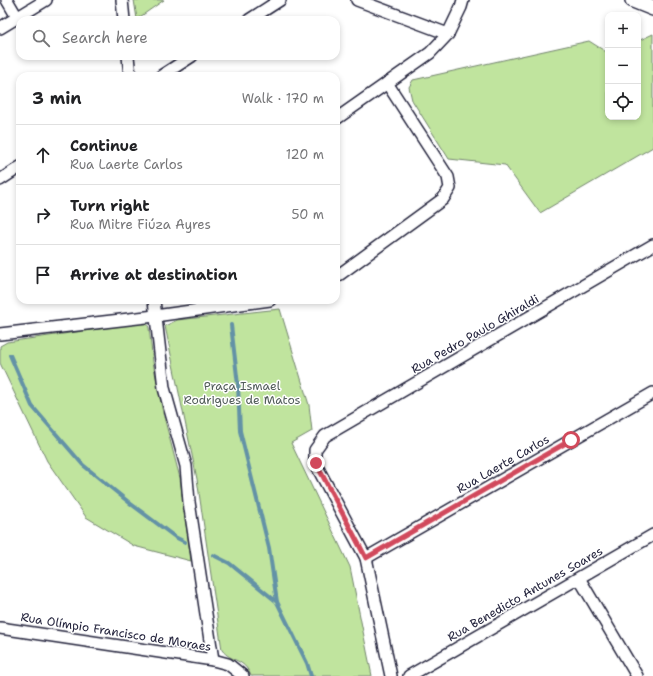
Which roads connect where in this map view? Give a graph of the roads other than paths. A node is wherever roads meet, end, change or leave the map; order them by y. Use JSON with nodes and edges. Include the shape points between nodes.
{"nodes":[{"id":1,"x":7,"y":0,"type":"edge"},
{"id":2,"x":46,"y":0,"type":"edge"},
{"id":3,"x":122,"y":0,"type":"edge"},
{"id":4,"x":280,"y":0,"type":"edge"},
{"id":5,"x":357,"y":0,"type":"edge"},
{"id":6,"x":463,"y":0,"type":"edge"},
{"id":7,"x":633,"y":0,"type":"edge"},
{"id":8,"x":653,"y":8,"type":"edge"},
{"id":9,"x":16,"y":16,"type":"edge"},
{"id":10,"x":19,"y":16,"type":"edge"},
{"id":11,"x":124,"y":16,"type":"edge"},
{"id":12,"x":255,"y":16,"type":"edge"},
{"id":13,"x":16,"y":18,"type":"edge"},
{"id":14,"x":0,"y":28,"type":"edge"},
{"id":15,"x":448,"y":34,"type":"junction"},
{"id":16,"x":128,"y":60,"type":"edge"},
{"id":17,"x":186,"y":60,"type":"edge"},
{"id":18,"x":130,"y":72,"type":"edge"},
{"id":19,"x":167,"y":72,"type":"edge"},
{"id":20,"x":387,"y":83,"type":"junction"},
{"id":21,"x":340,"y":116,"type":"edge"},
{"id":22,"x":16,"y":170,"type":"edge"},
{"id":23,"x":0,"y":180,"type":"edge"},
{"id":24,"x":653,"y":246,"type":"edge"},
{"id":25,"x":340,"y":274,"type":"edge"},
{"id":26,"x":154,"y":304,"type":"edge"},
{"id":27,"x":241,"y":304,"type":"edge"},
{"id":28,"x":155,"y":316,"type":"junction"},
{"id":29,"x":0,"y":334,"type":"edge"},
{"id":30,"x":653,"y":393,"type":"edge"},
{"id":31,"x":653,"y":535,"type":"edge"},
{"id":32,"x":366,"y":558,"type":"junction"},
{"id":33,"x":579,"y":578,"type":"junction"},
{"id":34,"x":0,"y":628,"type":"edge"},
{"id":35,"x":213,"y":660,"type":"junction"},
{"id":36,"x":243,"y":676,"type":"edge"},
{"id":37,"x":391,"y":676,"type":"edge"},
{"id":38,"x":409,"y":676,"type":"edge"},
{"id":39,"x":638,"y":676,"type":"edge"}],
"edges":[{"from":1,"to":9,"type":"street"},
{"from":2,"to":10,"type":"street"},
{"from":3,"to":11,"type":"street"},
{"from":4,"to":12,"type":"street"},
{"from":5,"to":15,"type":"street"},
{"from":6,"to":15,"type":"street"},
{"from":7,"to":8,"type":"main road"},
{"from":13,"to":14,"type":"street"},
{"from":15,"to":20,"type":"street","via":[[430,53]]},
{"from":16,"to":18,"type":"street"},
{"from":17,"to":19,"type":"street"},
{"from":20,"to":21,"type":"street"},
{"from":20,"to":25,"type":"street","via":[[448,177],[450,188],[444,199]]},
{"from":22,"to":23,"type":"street"},
{"from":24,"to":32,"type":"street","name":"Rua Pedro Paulo Ghiraldi","via":[[325,436],[315,450],[316,463]]},
{"from":26,"to":28,"type":"street"},
{"from":27,"to":28,"type":"street"},
{"from":28,"to":29,"type":"street"},
{"from":28,"to":35,"type":"street","via":[[164,388],[186,466]]},
{"from":30,"to":32,"type":"street","name":"Rua Laerte Carlos"},
{"from":31,"to":33,"type":"street","name":"Rua Benedicto Antunes Soares"},
{"from":32,"to":37,"type":"street"},
{"from":33,"to":38,"type":"street","name":"Rua Benedicto Antunes Soares"},
{"from":33,"to":39,"type":"street"},
{"from":34,"to":35,"type":"street","name":"Rua Olímpio Francisco de Moraes"},
{"from":35,"to":36,"type":"street","name":"Rua Olímpio Francisco de Moraes","via":[[228,664]]}]}
